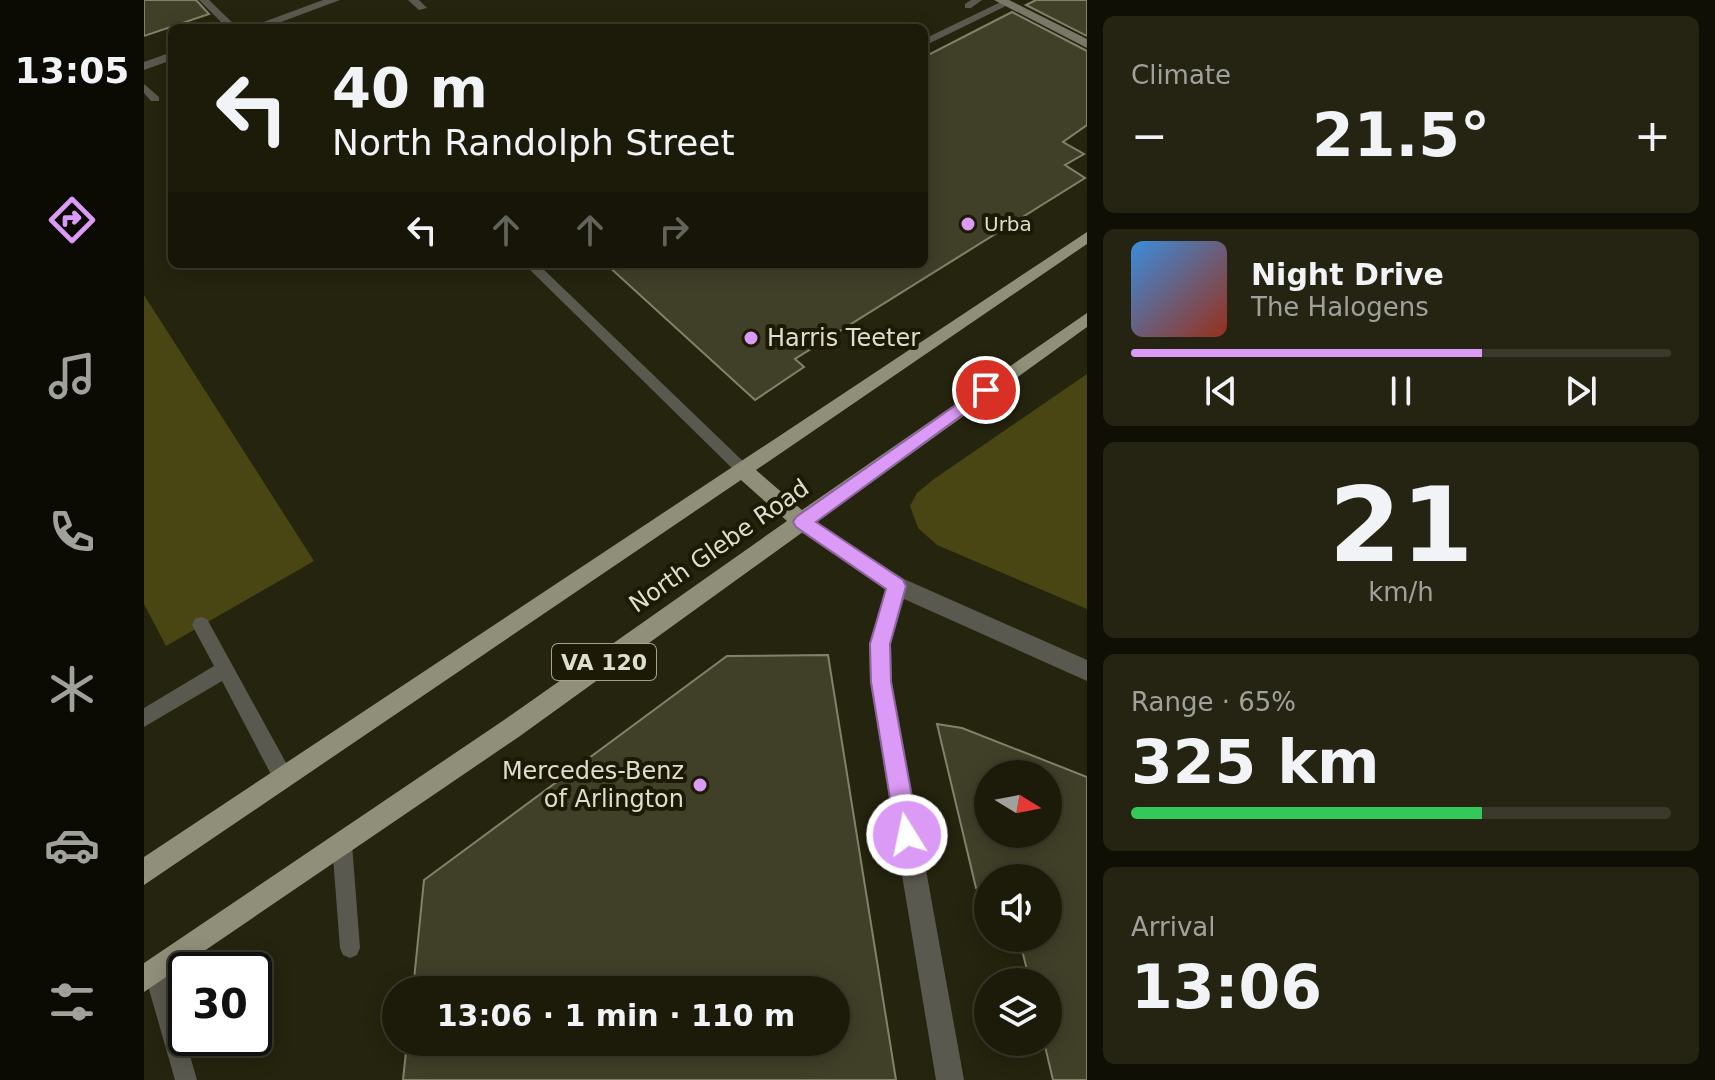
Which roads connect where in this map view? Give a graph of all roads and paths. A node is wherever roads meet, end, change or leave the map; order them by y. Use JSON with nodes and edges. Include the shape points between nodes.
{"nodes":[{"id":1,"x":204,"y":0,"type":"edge"},
{"id":2,"x":334,"y":0,"type":"edge"},
{"id":3,"x":413,"y":0,"type":"edge"},
{"id":4,"x":1003,"y":1,"type":"edge"},
{"id":5,"x":422,"y":8,"type":"dead end"},
{"id":6,"x":229,"y":24,"type":"edge"},
{"id":7,"x":265,"y":24,"type":"edge"},
{"id":8,"x":928,"y":41,"type":"edge"},
{"id":9,"x":1087,"y":44,"type":"edge"},
{"id":10,"x":168,"y":57,"type":"edge"},
{"id":11,"x":144,"y":66,"type":"edge"},
{"id":12,"x":144,"y":87,"type":"edge"},
{"id":13,"x":155,"y":99,"type":"dead end"},
{"id":14,"x":1087,"y":237,"type":"edge"},
{"id":15,"x":534,"y":268,"type":"edge"},
{"id":16,"x":1087,"y":319,"type":"edge"},
{"id":17,"x":743,"y":470,"type":"junction"},
{"id":18,"x":802,"y":522,"type":"junction"},
{"id":19,"x":897,"y":586,"type":"junction"},
{"id":20,"x":201,"y":625,"type":"dead end"},
{"id":21,"x":224,"y":670,"type":"junction"},
{"id":22,"x":1087,"y":671,"type":"edge"},
{"id":23,"x":144,"y":718,"type":"edge"},
{"id":24,"x":283,"y":777,"type":"junction"},
{"id":25,"x":342,"y":844,"type":"junction"},
{"id":26,"x":144,"y":872,"type":"edge"},
{"id":27,"x":350,"y":948,"type":"dead end"},
{"id":28,"x":150,"y":976,"type":"edge"},
{"id":29,"x":186,"y":1080,"type":"edge"},
{"id":30,"x":950,"y":1080,"type":"edge"}],
"edges":[{"from":1,"to":6,"type":"lane"},
{"from":2,"to":7,"type":"street"},
{"from":3,"to":5,"type":"lane"},
{"from":4,"to":8,"type":"lane"},
{"from":4,"to":9,"type":"main road"},
{"from":10,"to":11,"type":"street"},
{"from":12,"to":13,"type":"lane"},
{"from":14,"to":17,"type":"main road","name":"North Glebe Road"},
{"from":15,"to":17,"type":"lane"},
{"from":16,"to":18,"type":"main road","name":"North Glebe Road","number":"VA 120"},
{"from":17,"to":18,"type":"main road"},
{"from":17,"to":24,"type":"main road","name":"North Glebe Road"},
{"from":18,"to":19,"type":"street"},
{"from":18,"to":25,"type":"main road","name":"North Glebe Road","number":"VA 120"},
{"from":19,"to":22,"type":"street"},
{"from":19,"to":30,"type":"street","via":[[880,644],[881,682]]},
{"from":20,"to":21,"type":"lane"},
{"from":21,"to":23,"type":"lane"},
{"from":21,"to":24,"type":"lane"},
{"from":24,"to":26,"type":"main road","name":"North Glebe Road"},
{"from":25,"to":27,"type":"lane"},
{"from":25,"to":28,"type":"main road","name":"North Glebe Road","number":"VA 120"},
{"from":28,"to":29,"type":"lane"}]}
